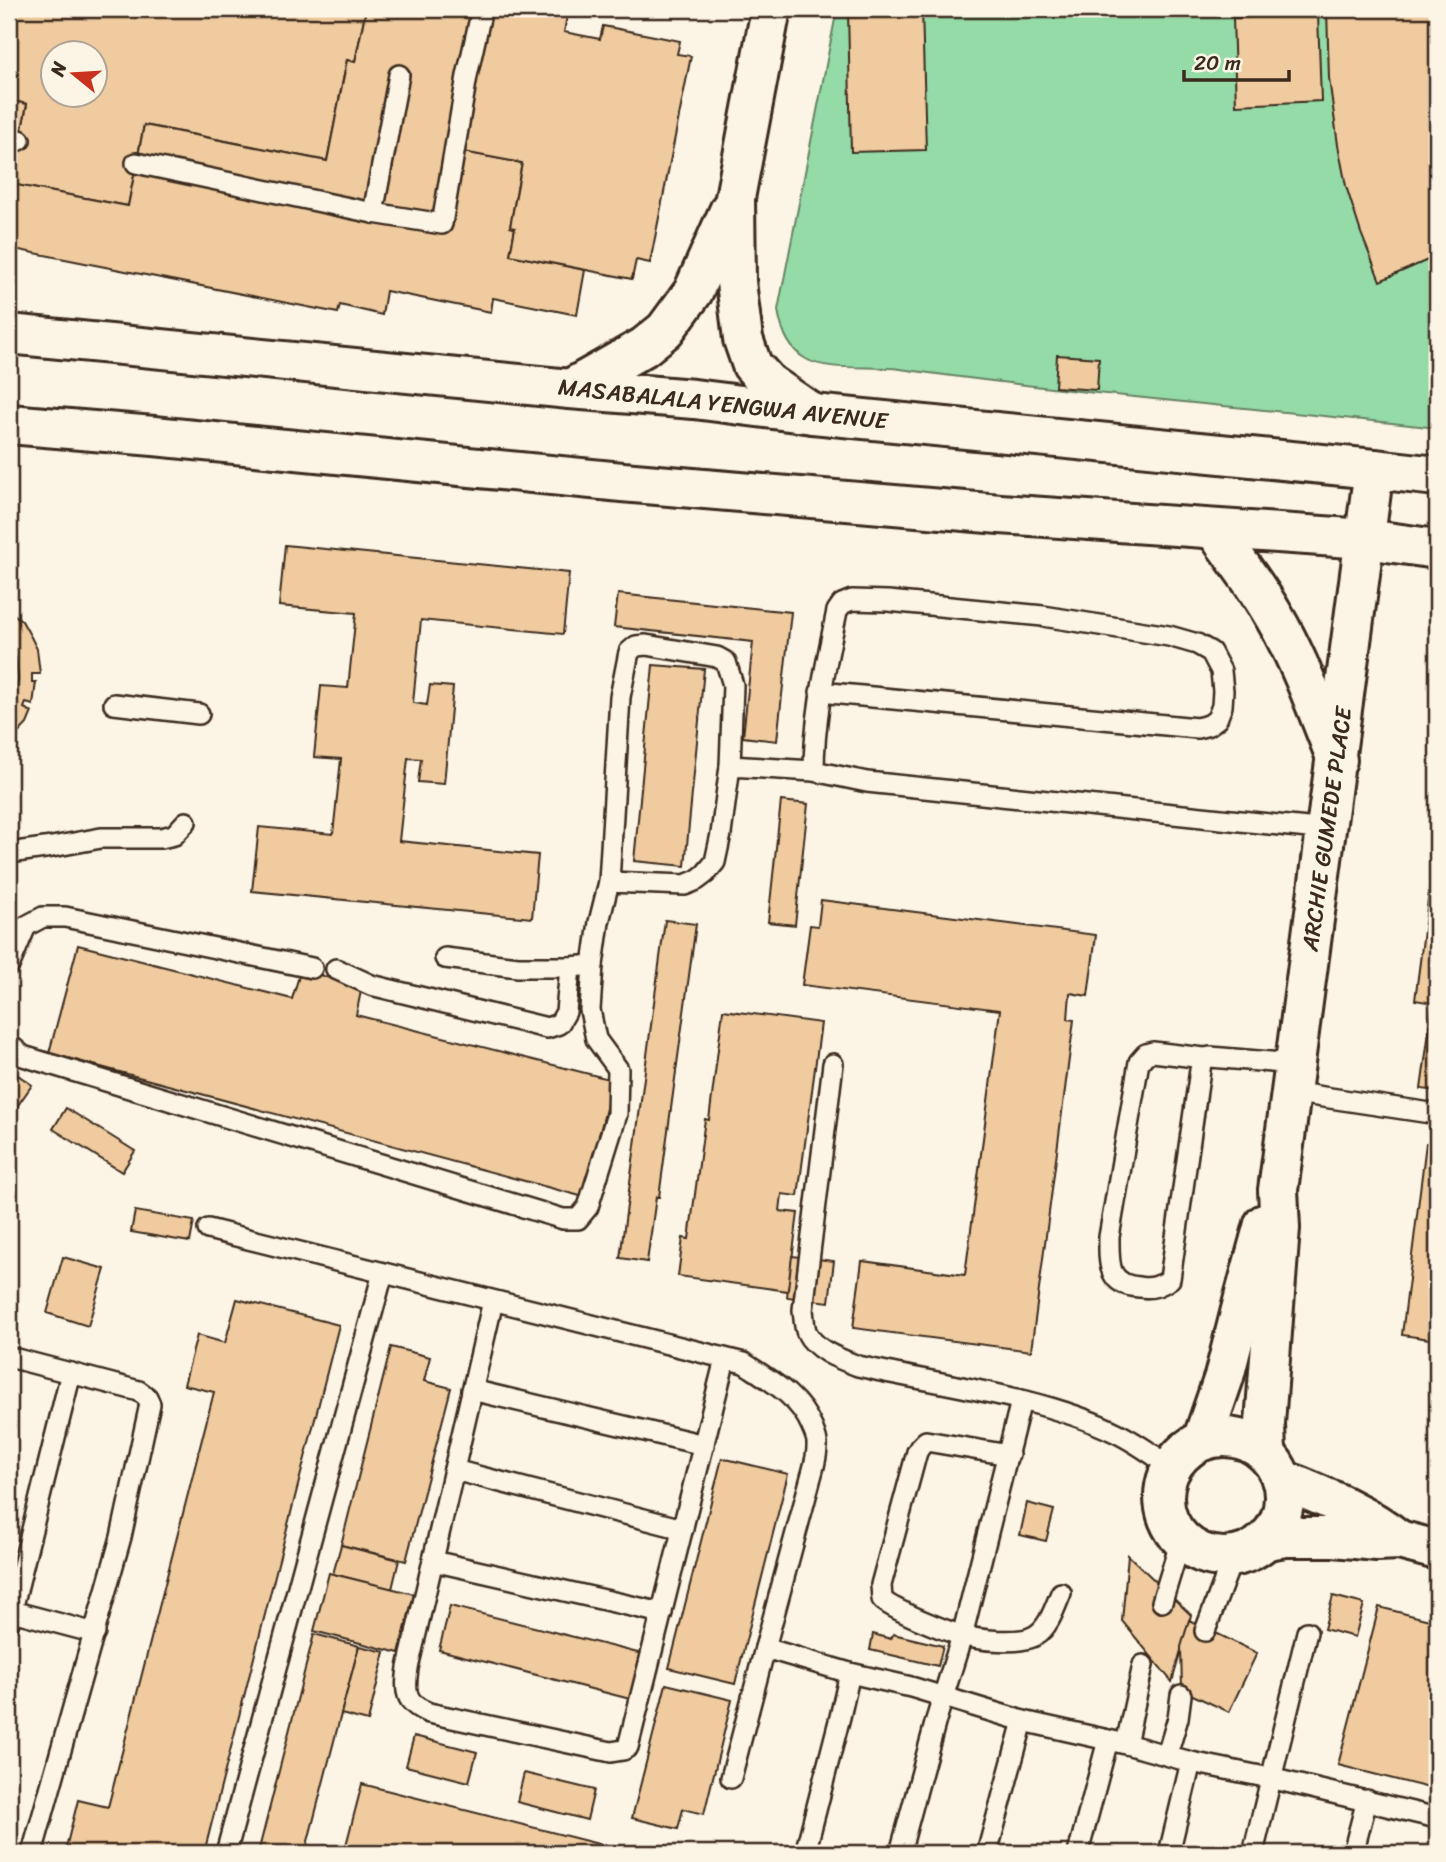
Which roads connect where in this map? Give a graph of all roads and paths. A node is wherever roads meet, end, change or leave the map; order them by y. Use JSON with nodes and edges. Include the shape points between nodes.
{"nodes":[{"id":1,"x":482,"y":9,"type":"edge"},
{"id":2,"x":771,"y":9,"type":"edge"},
{"id":3,"x":400,"y":75,"type":"dead end"},
{"id":4,"x":136,"y":163,"type":"dead end"},
{"id":5,"x":735,"y":198,"type":"junction"},
{"id":6,"x":373,"y":213,"type":"junction"},
{"id":7,"x":9,"y":334,"type":"edge"},
{"id":8,"x":570,"y":389,"type":"junction"},
{"id":9,"x":813,"y":414,"type":"junction"},
{"id":10,"x":14,"y":429,"type":"edge"},
{"id":11,"x":1374,"y":468,"type":"junction"},
{"id":12,"x":1437,"y":476,"type":"edge"},
{"id":13,"x":1214,"y":529,"type":"junction"},
{"id":14,"x":1366,"y":540,"type":"junction"},
{"id":15,"x":1437,"y":549,"type":"edge"},
{"id":16,"x":820,"y":692,"type":"junction"},
{"id":17,"x":114,"y":704,"type":"dead end"},
{"id":18,"x":199,"y":714,"type":"dead end"},
{"id":19,"x":1337,"y":760,"type":"junction"},
{"id":20,"x":730,"y":766,"type":"junction"},
{"id":21,"x":814,"y":771,"type":"junction"},
{"id":22,"x":186,"y":822,"type":"dead end"},
{"id":23,"x":1327,"y":830,"type":"junction"},
{"id":24,"x":9,"y":853,"type":"edge"},
{"id":25,"x":609,"y":883,"type":"junction"},
{"id":26,"x":445,"y":958,"type":"dead end"},
{"id":27,"x":593,"y":965,"type":"junction"},
{"id":28,"x":9,"y":966,"type":"edge"},
{"id":29,"x":570,"y":967,"type":"junction"},
{"id":30,"x":312,"y":968,"type":"dead end"},
{"id":31,"x":337,"y":970,"type":"dead end"},
{"id":32,"x":9,"y":1044,"type":"edge"},
{"id":33,"x":1204,"y":1058,"type":"junction"},
{"id":34,"x":833,"y":1064,"type":"dead end"},
{"id":35,"x":1292,"y":1078,"type":"junction"},
{"id":36,"x":1437,"y":1114,"type":"edge"},
{"id":37,"x":1278,"y":1190,"type":"junction"},
{"id":38,"x":208,"y":1229,"type":"dead end"},
{"id":39,"x":383,"y":1273,"type":"junction"},
{"id":40,"x":493,"y":1301,"type":"junction"},
{"id":41,"x":9,"y":1357,"type":"edge"},
{"id":42,"x":725,"y":1359,"type":"junction"},
{"id":43,"x":71,"y":1373,"type":"junction"},
{"id":44,"x":472,"y":1390,"type":"junction"},
{"id":45,"x":1021,"y":1401,"type":"junction"},
{"id":46,"x":1202,"y":1441,"type":"junction"},
{"id":47,"x":704,"y":1445,"type":"junction"},
{"id":48,"x":1009,"y":1455,"type":"junction"},
{"id":49,"x":1274,"y":1466,"type":"junction"},
{"id":50,"x":1172,"y":1468,"type":"junction"},
{"id":51,"x":454,"y":1470,"type":"junction"},
{"id":52,"x":683,"y":1529,"type":"junction"},
{"id":53,"x":1181,"y":1540,"type":"junction"},
{"id":54,"x":1267,"y":1540,"type":"junction"},
{"id":55,"x":1399,"y":1540,"type":"junction"},
{"id":56,"x":1437,"y":1550,"type":"edge"},
{"id":57,"x":1233,"y":1557,"type":"junction"},
{"id":58,"x":433,"y":1561,"type":"junction"},
{"id":59,"x":1061,"y":1593,"type":"dead end"},
{"id":60,"x":1162,"y":1602,"type":"dead end"},
{"id":61,"x":662,"y":1613,"type":"junction"},
{"id":62,"x":10,"y":1616,"type":"edge"},
{"id":63,"x":1205,"y":1632,"type":"dead end"},
{"id":64,"x":1307,"y":1632,"type":"dead end"},
{"id":65,"x":95,"y":1633,"type":"junction"},
{"id":66,"x":962,"y":1636,"type":"junction"},
{"id":67,"x":765,"y":1648,"type":"junction"},
{"id":68,"x":1143,"y":1665,"type":"dead end"},
{"id":69,"x":850,"y":1674,"type":"junction"},
{"id":70,"x":1181,"y":1695,"type":"dead end"},
{"id":71,"x":944,"y":1698,"type":"junction"},
{"id":72,"x":1023,"y":1721,"type":"junction"},
{"id":73,"x":1117,"y":1742,"type":"junction"},
{"id":74,"x":1167,"y":1755,"type":"junction"},
{"id":75,"x":1191,"y":1762,"type":"junction"},
{"id":76,"x":1270,"y":1778,"type":"junction"},
{"id":77,"x":731,"y":1779,"type":"dead end"},
{"id":78,"x":1367,"y":1800,"type":"junction"},
{"id":79,"x":1437,"y":1818,"type":"edge"},
{"id":80,"x":32,"y":1853,"type":"edge"},
{"id":81,"x":226,"y":1853,"type":"edge"},
{"id":82,"x":805,"y":1853,"type":"edge"},
{"id":83,"x":900,"y":1853,"type":"edge"},
{"id":84,"x":987,"y":1853,"type":"edge"},
{"id":85,"x":1078,"y":1853,"type":"edge"},
{"id":86,"x":1169,"y":1853,"type":"edge"},
{"id":87,"x":1253,"y":1853,"type":"edge"},
{"id":88,"x":1353,"y":1853,"type":"edge"}],
"edges":[{"from":1,"to":6,"type":"lane","via":[[442,224]]},
{"from":2,"to":5,"type":"main road"},
{"from":3,"to":6,"type":"lane"},
{"from":4,"to":6,"type":"lane"},
{"from":5,"to":8,"type":"main road","via":[[692,292],[665,330],[644,348]]},
{"from":5,"to":9,"type":"main road","via":[[736,282],[743,339],[752,365],[768,383]]},
{"from":7,"to":8,"type":"main road","name":"MASABALALA YENGWA AVENUE"},
{"from":8,"to":9,"type":"main road","name":"MASABALALA YENGWA AVENUE"},
{"from":9,"to":11,"type":"main road","name":"MASABALALA YENGWA AVENUE"},
{"from":10,"to":13,"type":"main road","via":[[167,438],[636,484]]},
{"from":11,"to":12,"type":"main road","name":"MASABALALA YENGWA AVENUE"},
{"from":11,"to":14,"type":"main road","name":"ARCHIE GUMEDE PLACE"},
{"from":13,"to":14,"type":"main road"},
{"from":13,"to":19,"type":"main road","via":[[1281,628]]},
{"from":14,"to":15,"type":"main road"},
{"from":14,"to":19,"type":"main road","name":"ARCHIE GUMEDE PLACE"},
{"from":16,"to":16,"type":"lane","via":[[837,611],[852,600],[1043,616],[1169,636],[1212,652],[1221,671],[1223,691],[1217,719],[1197,728]]},
{"from":16,"to":21,"type":"lane"},
{"from":17,"to":18,"type":"lane"},
{"from":19,"to":23,"type":"main road","name":"ARCHIE GUMEDE PLACE"},
{"from":20,"to":21,"type":"lane"},
{"from":20,"to":25,"type":"lane","via":[[715,862],[705,874],[685,885]]},
{"from":20,"to":25,"type":"lane","via":[[733,685],[726,662],[646,645],[632,649],[620,697]]},
{"from":21,"to":23,"type":"lane","via":[[867,782]]},
{"from":22,"to":24,"type":"lane","via":[[174,835],[161,838],[101,838]]},
{"from":23,"to":35,"type":"main road","name":"ARCHIE GUMEDE PLACE"},
{"from":25,"to":27,"type":"lane"},
{"from":26,"to":29,"type":"lane","via":[[518,967]]},
{"from":27,"to":29,"type":"lane"},
{"from":27,"to":32,"type":"lane","via":[[590,1010],[596,1039],[618,1069],[617,1114],[588,1208],[578,1219],[563,1219],[23,1056]]},
{"from":28,"to":30,"type":"lane","via":[[26,926],[43,917],[65,917]]},
{"from":29,"to":31,"type":"lane","via":[[566,1012],[559,1024],[547,1028],[371,985]]},
{"from":33,"to":33,"type":"lane","via":[[1170,1279],[1161,1286],[1129,1287],[1117,1281],[1109,1254],[1139,1062],[1153,1052]]},
{"from":33,"to":35,"type":"lane"},
{"from":34,"to":45,"type":"lane","via":[[803,1310],[807,1332],[819,1347],[858,1366]]},
{"from":35,"to":36,"type":"lane"},
{"from":35,"to":37,"type":"main road","name":"ARCHIE GUMEDE PLACE"},
{"from":37,"to":46,"type":"main road","name":"ARCHIE GUMEDE PLACE","via":[[1260,1235],[1224,1377]]},
{"from":37,"to":49,"type":"main road","name":"ARCHIE GUMEDE PLACE","via":[[1280,1228],[1265,1423]]},
{"from":38,"to":39,"type":"lane"},
{"from":39,"to":40,"type":"lane"},
{"from":39,"to":81,"type":"lane"},
{"from":40,"to":42,"type":"lane"},
{"from":40,"to":44,"type":"lane"},
{"from":41,"to":43,"type":"lane"},
{"from":42,"to":47,"type":"lane"},
{"from":42,"to":67,"type":"lane","via":[[744,1363],[789,1394],[803,1409],[817,1441]]},
{"from":43,"to":62,"type":"lane"},
{"from":43,"to":65,"type":"lane","via":[[139,1391],[150,1404]]},
{"from":44,"to":47,"type":"lane"},
{"from":44,"to":51,"type":"lane"},
{"from":45,"to":48,"type":"lane"},
{"from":45,"to":50,"type":"lane","via":[[1116,1432]]},
{"from":46,"to":49,"type":"main road","via":[[1236,1438],[1252,1444]]},
{"from":46,"to":50,"type":"main road","via":[[1180,1456]]},
{"from":47,"to":52,"type":"lane"},
{"from":48,"to":66,"type":"lane"},
{"from":48,"to":66,"type":"lane","via":[[922,1444],[881,1585],[885,1603]]},
{"from":49,"to":54,"type":"main road","via":[[1284,1494],[1277,1526]]},
{"from":49,"to":55,"type":"main road","via":[[1379,1524]]},
{"from":50,"to":53,"type":"main road","via":[[1163,1497],[1171,1527]]},
{"from":51,"to":52,"type":"lane"},
{"from":51,"to":58,"type":"lane"},
{"from":52,"to":61,"type":"lane"},
{"from":53,"to":57,"type":"main road","via":[[1214,1557]]},
{"from":53,"to":60,"type":"lane"},
{"from":54,"to":55,"type":"main road"},
{"from":54,"to":57,"type":"main road"},
{"from":55,"to":56,"type":"main road"},
{"from":57,"to":63,"type":"lane"},
{"from":58,"to":61,"type":"lane"},
{"from":58,"to":61,"type":"lane","via":[[405,1690],[416,1708],[429,1713],[611,1752],[623,1750],[631,1741]]},
{"from":59,"to":66,"type":"lane","via":[[1046,1625],[1025,1641]]},
{"from":62,"to":65,"type":"lane"},
{"from":64,"to":76,"type":"lane"},
{"from":65,"to":80,"type":"lane"},
{"from":66,"to":71,"type":"lane"},
{"from":67,"to":69,"type":"lane"},
{"from":67,"to":77,"type":"lane"},
{"from":68,"to":73,"type":"lane"},
{"from":69,"to":71,"type":"lane"},
{"from":69,"to":82,"type":"lane"},
{"from":70,"to":74,"type":"lane"},
{"from":71,"to":72,"type":"lane"},
{"from":71,"to":83,"type":"lane"},
{"from":72,"to":73,"type":"lane"},
{"from":72,"to":84,"type":"lane"},
{"from":73,"to":74,"type":"lane"},
{"from":73,"to":85,"type":"lane"},
{"from":74,"to":75,"type":"lane"},
{"from":75,"to":76,"type":"lane"},
{"from":75,"to":86,"type":"lane"},
{"from":76,"to":78,"type":"lane"},
{"from":76,"to":87,"type":"lane"},
{"from":78,"to":79,"type":"lane"},
{"from":78,"to":88,"type":"lane"}]}
